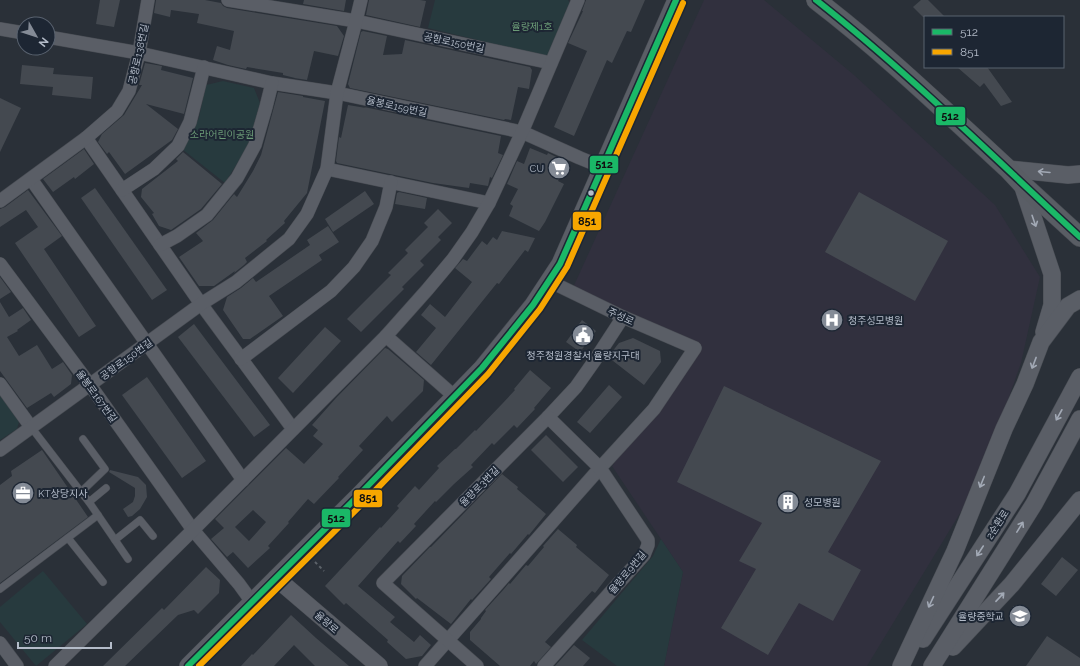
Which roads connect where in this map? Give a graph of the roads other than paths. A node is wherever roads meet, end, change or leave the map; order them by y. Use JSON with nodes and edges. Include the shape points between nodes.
{"nodes":[{"id":1,"x":148,"y":0,"type":"edge"},
{"id":2,"x":228,"y":0,"type":"edge"},
{"id":3,"x":361,"y":0,"type":"edge"},
{"id":4,"x":676,"y":0,"type":"edge"},
{"id":5,"x":816,"y":0,"type":"edge"},
{"id":6,"x":575,"y":6,"type":"edge"},
{"id":7,"x":356,"y":21,"type":"junction"},
{"id":8,"x":0,"y":29,"type":"edge"},
{"id":9,"x":16,"y":32,"type":"edge"},
{"id":10,"x":56,"y":38,"type":"edge"},
{"id":11,"x":139,"y":53,"type":"junction"},
{"id":12,"x":552,"y":63,"type":"junction"},
{"id":13,"x":204,"y":67,"type":"junction"},
{"id":14,"x":272,"y":83,"type":"junction"},
{"id":15,"x":337,"y":93,"type":"junction"},
{"id":16,"x":522,"y":132,"type":"junction"},
{"id":17,"x":86,"y":138,"type":"junction"},
{"id":18,"x":602,"y":166,"type":"junction"},
{"id":19,"x":326,"y":169,"type":"junction"},
{"id":20,"x":1008,"y":169,"type":"junction"},
{"id":21,"x":1080,"y":174,"type":"edge"},
{"id":22,"x":31,"y":178,"type":"junction"},
{"id":23,"x":391,"y":182,"type":"junction"},
{"id":24,"x":1022,"y":184,"type":"junction"},
{"id":25,"x":122,"y":190,"type":"junction"},
{"id":26,"x":0,"y":201,"type":"edge"},
{"id":27,"x":489,"y":203,"type":"junction"},
{"id":28,"x":1080,"y":238,"type":"edge"},
{"id":29,"x":160,"y":245,"type":"junction"},
{"id":30,"x":0,"y":264,"type":"edge"},
{"id":31,"x":549,"y":281,"type":"junction"},
{"id":32,"x":1080,"y":299,"type":"edge"},
{"id":33,"x":201,"y":304,"type":"junction"},
{"id":34,"x":623,"y":317,"type":"junction"},
{"id":35,"x":386,"y":336,"type":"junction"},
{"id":36,"x":1042,"y":342,"type":"junction"},
{"id":37,"x":147,"y":344,"type":"junction"},
{"id":38,"x":241,"y":358,"type":"junction"},
{"id":39,"x":1079,"y":379,"type":"edge"},
{"id":40,"x":0,"y":384,"type":"edge"},
{"id":41,"x":90,"y":385,"type":"junction"},
{"id":42,"x":454,"y":396,"type":"junction"},
{"id":43,"x":548,"y":417,"type":"junction"},
{"id":44,"x":1080,"y":419,"type":"edge"},
{"id":45,"x":31,"y":427,"type":"junction"},
{"id":46,"x":293,"y":429,"type":"junction"},
{"id":47,"x":84,"y":439,"type":"dead end"},
{"id":48,"x":0,"y":450,"type":"edge"},
{"id":49,"x":600,"y":468,"type":"junction"},
{"id":50,"x":242,"y":480,"type":"junction"},
{"id":51,"x":106,"y":488,"type":"dead end"},
{"id":52,"x":81,"y":492,"type":"junction"},
{"id":53,"x":1080,"y":500,"type":"edge"},
{"id":54,"x":89,"y":502,"type":"junction"},
{"id":55,"x":98,"y":515,"type":"junction"},
{"id":56,"x":193,"y":530,"type":"junction"},
{"id":57,"x":153,"y":536,"type":"dead end"},
{"id":58,"x":68,"y":538,"type":"junction"},
{"id":59,"x":115,"y":540,"type":"junction"},
{"id":60,"x":128,"y":559,"type":"dead end"},
{"id":61,"x":276,"y":578,"type":"junction"},
{"id":62,"x":103,"y":582,"type":"dead end"},
{"id":63,"x":0,"y":589,"type":"edge"},
{"id":64,"x":252,"y":602,"type":"junction"},
{"id":65,"x":448,"y":640,"type":"junction"},
{"id":66,"x":0,"y":643,"type":"edge"},
{"id":67,"x":17,"y":666,"type":"edge"},
{"id":68,"x":55,"y":666,"type":"edge"},
{"id":69,"x":188,"y":666,"type":"edge"},
{"id":70,"x":379,"y":666,"type":"edge"},
{"id":71,"x":425,"y":666,"type":"edge"},
{"id":72,"x":477,"y":666,"type":"edge"},
{"id":73,"x":544,"y":666,"type":"edge"},
{"id":74,"x":901,"y":666,"type":"edge"},
{"id":75,"x":906,"y":666,"type":"edge"},
{"id":76,"x":932,"y":666,"type":"edge"},
{"id":77,"x":935,"y":666,"type":"edge"}],
"edges":[{"from":1,"to":11,"type":"street","name":"공항로138번길"},
{"from":2,"to":7,"type":"street","name":"공항로150번길"},
{"from":3,"to":7,"type":"street","name":"공항로150번길"},
{"from":4,"to":18,"type":"street"},
{"from":5,"to":20,"type":"main road","via":[[851,26]]},
{"from":6,"to":12,"type":"street"},
{"from":7,"to":12,"type":"street","name":"공항로150번길"},
{"from":7,"to":15,"type":"street","name":"공항로150번길"},
{"from":8,"to":9,"type":"street"},
{"from":10,"to":11,"type":"street","name":"율봉로159번길"},
{"from":11,"to":13,"type":"street","name":"율봉로159번길"},
{"from":11,"to":17,"type":"street","name":"공항로138번길","via":[[130,91],[117,111]]},
{"from":12,"to":16,"type":"street"},
{"from":13,"to":14,"type":"street","name":"율봉로159번길"},
{"from":13,"to":25,"type":"street","via":[[190,122],[178,146],[154,169]]},
{"from":14,"to":15,"type":"street","name":"율봉로159번길"},
{"from":14,"to":29,"type":"street","via":[[255,145],[237,178],[207,215]]},
{"from":15,"to":16,"type":"street","name":"율봉로159번길"},
{"from":15,"to":19,"type":"street","name":"공항로150번길"},
{"from":16,"to":18,"type":"street","name":"율봉로159번길"},
{"from":16,"to":27,"type":"street"},
{"from":17,"to":22,"type":"street","name":"공항로138번길"},
{"from":17,"to":25,"type":"street"},
{"from":18,"to":31,"type":"street","via":[[560,264]]},
{"from":19,"to":23,"type":"street"},
{"from":19,"to":33,"type":"street","name":"공항로150번길","via":[[307,214],[289,240],[236,282]]},
{"from":21,"to":20,"type":"street","one_way":true},
{"from":20,"to":24,"type":"main road"},
{"from":22,"to":26,"type":"street","name":"공항로138번길"},
{"from":22,"to":37,"type":"street"},
{"from":23,"to":27,"type":"street"},
{"from":23,"to":38,"type":"street","via":[[386,207],[372,241],[354,267],[331,291]]},
{"from":24,"to":28,"type":"main road"},
{"from":24,"to":36,"type":"street","one_way":true,"via":[[1052,274],[1052,305]]},
{"from":25,"to":29,"type":"street"},
{"from":27,"to":35,"type":"street","via":[[453,259]]},
{"from":29,"to":33,"type":"street"},
{"from":30,"to":41,"type":"street","name":"율봉로167번길"},
{"from":31,"to":34,"type":"street","name":"주성로"},
{"from":31,"to":42,"type":"street","via":[[482,368]]},
{"from":32,"to":36,"type":"street","via":[[1068,306]]},
{"from":33,"to":37,"type":"street","name":"공항로150번길"},
{"from":33,"to":38,"type":"street"},
{"from":34,"to":43,"type":"street","name":"율량로3번길","via":[[576,386]]},
{"from":34,"to":49,"type":"street","name":"주성로","via":[[695,348],[654,409]]},
{"from":35,"to":42,"type":"street"},
{"from":35,"to":46,"type":"street"},
{"from":36,"to":74,"type":"street","one_way":true,"via":[[955,551]]},
{"from":37,"to":41,"type":"street","name":"공항로150번길"},
{"from":37,"to":50,"type":"street"},
{"from":38,"to":46,"type":"street"},
{"from":39,"to":75,"type":"street","name":"2순환로","one_way":true,"via":[[1017,494]]},
{"from":40,"to":45,"type":"street"},
{"from":41,"to":45,"type":"street","name":"공항로150번길"},
{"from":41,"to":56,"type":"street","name":"율봉로167번길"},
{"from":42,"to":61,"type":"street"},
{"from":43,"to":49,"type":"street"},
{"from":43,"to":65,"type":"street","name":"율량로3번길","via":[[383,583]]},
{"from":76,"to":44,"type":"street","name":"2순환로","one_way":true,"via":[[1034,504]]},
{"from":45,"to":48,"type":"street","name":"공항로150번길"},
{"from":45,"to":52,"type":"lane"},
{"from":46,"to":50,"type":"street"},
{"from":47,"to":52,"type":"lane","via":[[105,469]]},
{"from":49,"to":65,"type":"street"},
{"from":49,"to":73,"type":"street","name":"율량로9번길","via":[[648,540],[648,545],[644,555]]},
{"from":50,"to":56,"type":"street"},
{"from":51,"to":54,"type":"lane"},
{"from":52,"to":54,"type":"lane"},
{"from":77,"to":53,"type":"street","one_way":true,"via":[[1012,584]]},
{"from":54,"to":55,"type":"lane"},
{"from":55,"to":58,"type":"lane"},
{"from":55,"to":59,"type":"lane"},
{"from":56,"to":64,"type":"street","name":"율봉로167번길"},
{"from":56,"to":68,"type":"street"},
{"from":57,"to":59,"type":"lane","via":[[140,520]]},
{"from":58,"to":62,"type":"lane"},
{"from":58,"to":63,"type":"lane"},
{"from":59,"to":60,"type":"lane"},
{"from":61,"to":64,"type":"street"},
{"from":61,"to":70,"type":"street","name":"율량로"},
{"from":64,"to":69,"type":"street"},
{"from":65,"to":71,"type":"street"},
{"from":65,"to":72,"type":"street"},
{"from":66,"to":67,"type":"street"}]}
